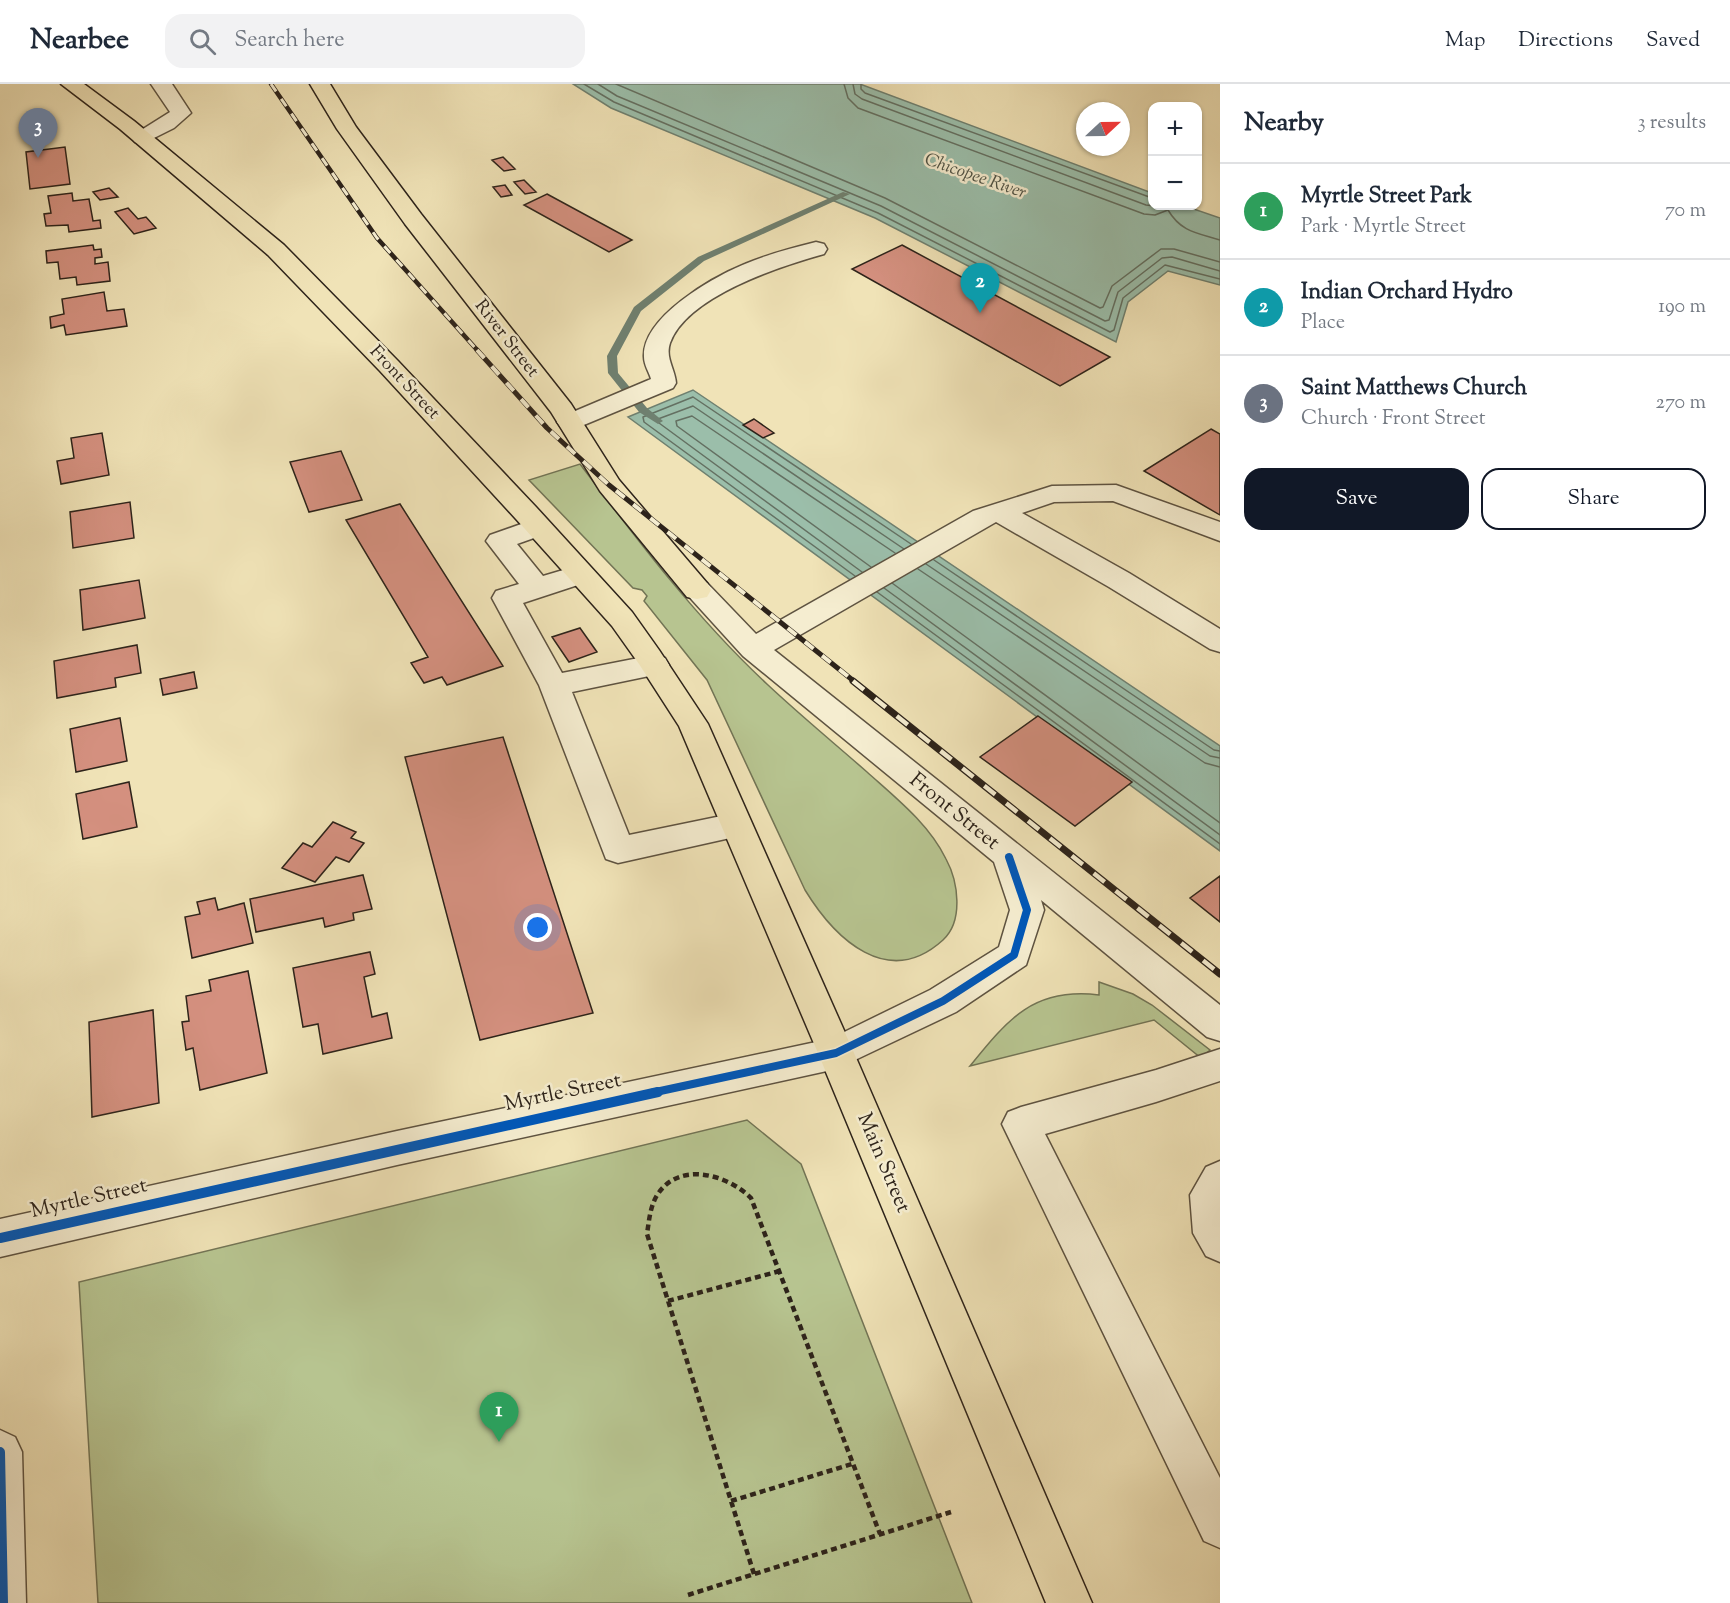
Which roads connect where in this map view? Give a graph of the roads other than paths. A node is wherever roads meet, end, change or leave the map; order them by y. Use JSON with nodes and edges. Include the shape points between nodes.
{"nodes":[{"id":1,"x":71,"y":84,"type":"edge"},
{"id":2,"x":161,"y":84,"type":"edge"},
{"id":3,"x":320,"y":84,"type":"edge"},
{"id":4,"x":142,"y":138,"type":"junction"},
{"id":5,"x":816,"y":249,"type":"dead end"},
{"id":6,"x":570,"y":422,"type":"junction"},
{"id":7,"x":999,"y":512,"type":"junction"},
{"id":8,"x":538,"y":527,"type":"junction"},
{"id":9,"x":1220,"y":532,"type":"edge"},
{"id":10,"x":580,"y":574,"type":"junction"},
{"id":11,"x":537,"y":588,"type":"junction"},
{"id":12,"x":697,"y":590,"type":"joint"},
{"id":13,"x":1220,"y":642,"type":"edge"},
{"id":14,"x":753,"y":649,"type":"junction"},
{"id":15,"x":654,"y":665,"type":"junction"},
{"id":16,"x":554,"y":686,"type":"junction"},
{"id":17,"x":693,"y":724,"type":"joint"},
{"id":18,"x":736,"y":825,"type":"junction"},
{"id":19,"x":1009,"y":857,"type":"junction"},
{"id":20,"x":1220,"y":1026,"type":"edge"},
{"id":21,"x":836,"y":1053,"type":"junction"},
{"id":22,"x":1220,"y":1065,"type":"edge"},
{"id":23,"x":1220,"y":1179,"type":"edge"},
{"id":24,"x":0,"y":1238,"type":"edge"},
{"id":25,"x":1220,"y":1243,"type":"edge"},
{"id":26,"x":0,"y":1452,"type":"edge"},
{"id":27,"x":1220,"y":1525,"type":"edge"},
{"id":28,"x":3,"y":1603,"type":"edge"},
{"id":29,"x":1069,"y":1603,"type":"edge"}],
"edges":[{"from":1,"to":4,"type":"main road","name":"Front Street"},
{"from":2,"to":4,"type":"street","via":[[181,112]]},
{"from":3,"to":6,"type":"main road","name":"River Street","via":[[347,129],[413,219]]},
{"from":4,"to":8,"type":"main road","name":"Front Street","via":[[276,250]]},
{"from":5,"to":6,"type":"street","via":[[753,268],[717,286],[680,314],[660,337],[656,357],[664,383]]},
{"from":6,"to":12,"type":"main road","name":"River Street","via":[[609,485]]},
{"from":7,"to":9,"type":"street","via":[[1052,494],[1116,493]]},
{"from":7,"to":13,"type":"street"},
{"from":7,"to":14,"type":"street","via":[[936,542]]},
{"from":8,"to":10,"type":"main road","name":"Front Street"},
{"from":8,"to":11,"type":"street","via":[[500,541]]},
{"from":10,"to":11,"type":"street"},
{"from":10,"to":15,"type":"main road","name":"Front Street","via":[[622,619]]},
{"from":11,"to":16,"type":"street","via":[[506,598]]},
{"from":12,"to":14,"type":"street","name":"Front Street"},
{"from":14,"to":19,"type":"street","name":"Front Street"},
{"from":15,"to":16,"type":"street"},
{"from":15,"to":17,"type":"main road","name":"Front Street"},
{"from":16,"to":18,"type":"street","via":[[618,850]]},
{"from":17,"to":18,"type":"main road","name":"Main Street"},
{"from":18,"to":21,"type":"main road","name":"Main Street"},
{"from":19,"to":20,"type":"street","name":"Front Street"},
{"from":19,"to":21,"type":"street","name":"Myrtle Street","via":[[1026,910],[1014,955],[943,1001]]},
{"from":21,"to":24,"type":"street","name":"Myrtle Street"},
{"from":21,"to":29,"type":"main road","name":"Main Street"},
{"from":22,"to":27,"type":"street","via":[[1021,1124]]},
{"from":23,"to":25,"type":"street","via":[[1210,1195],[1213,1233]]},
{"from":26,"to":28,"type":"street"}]}
